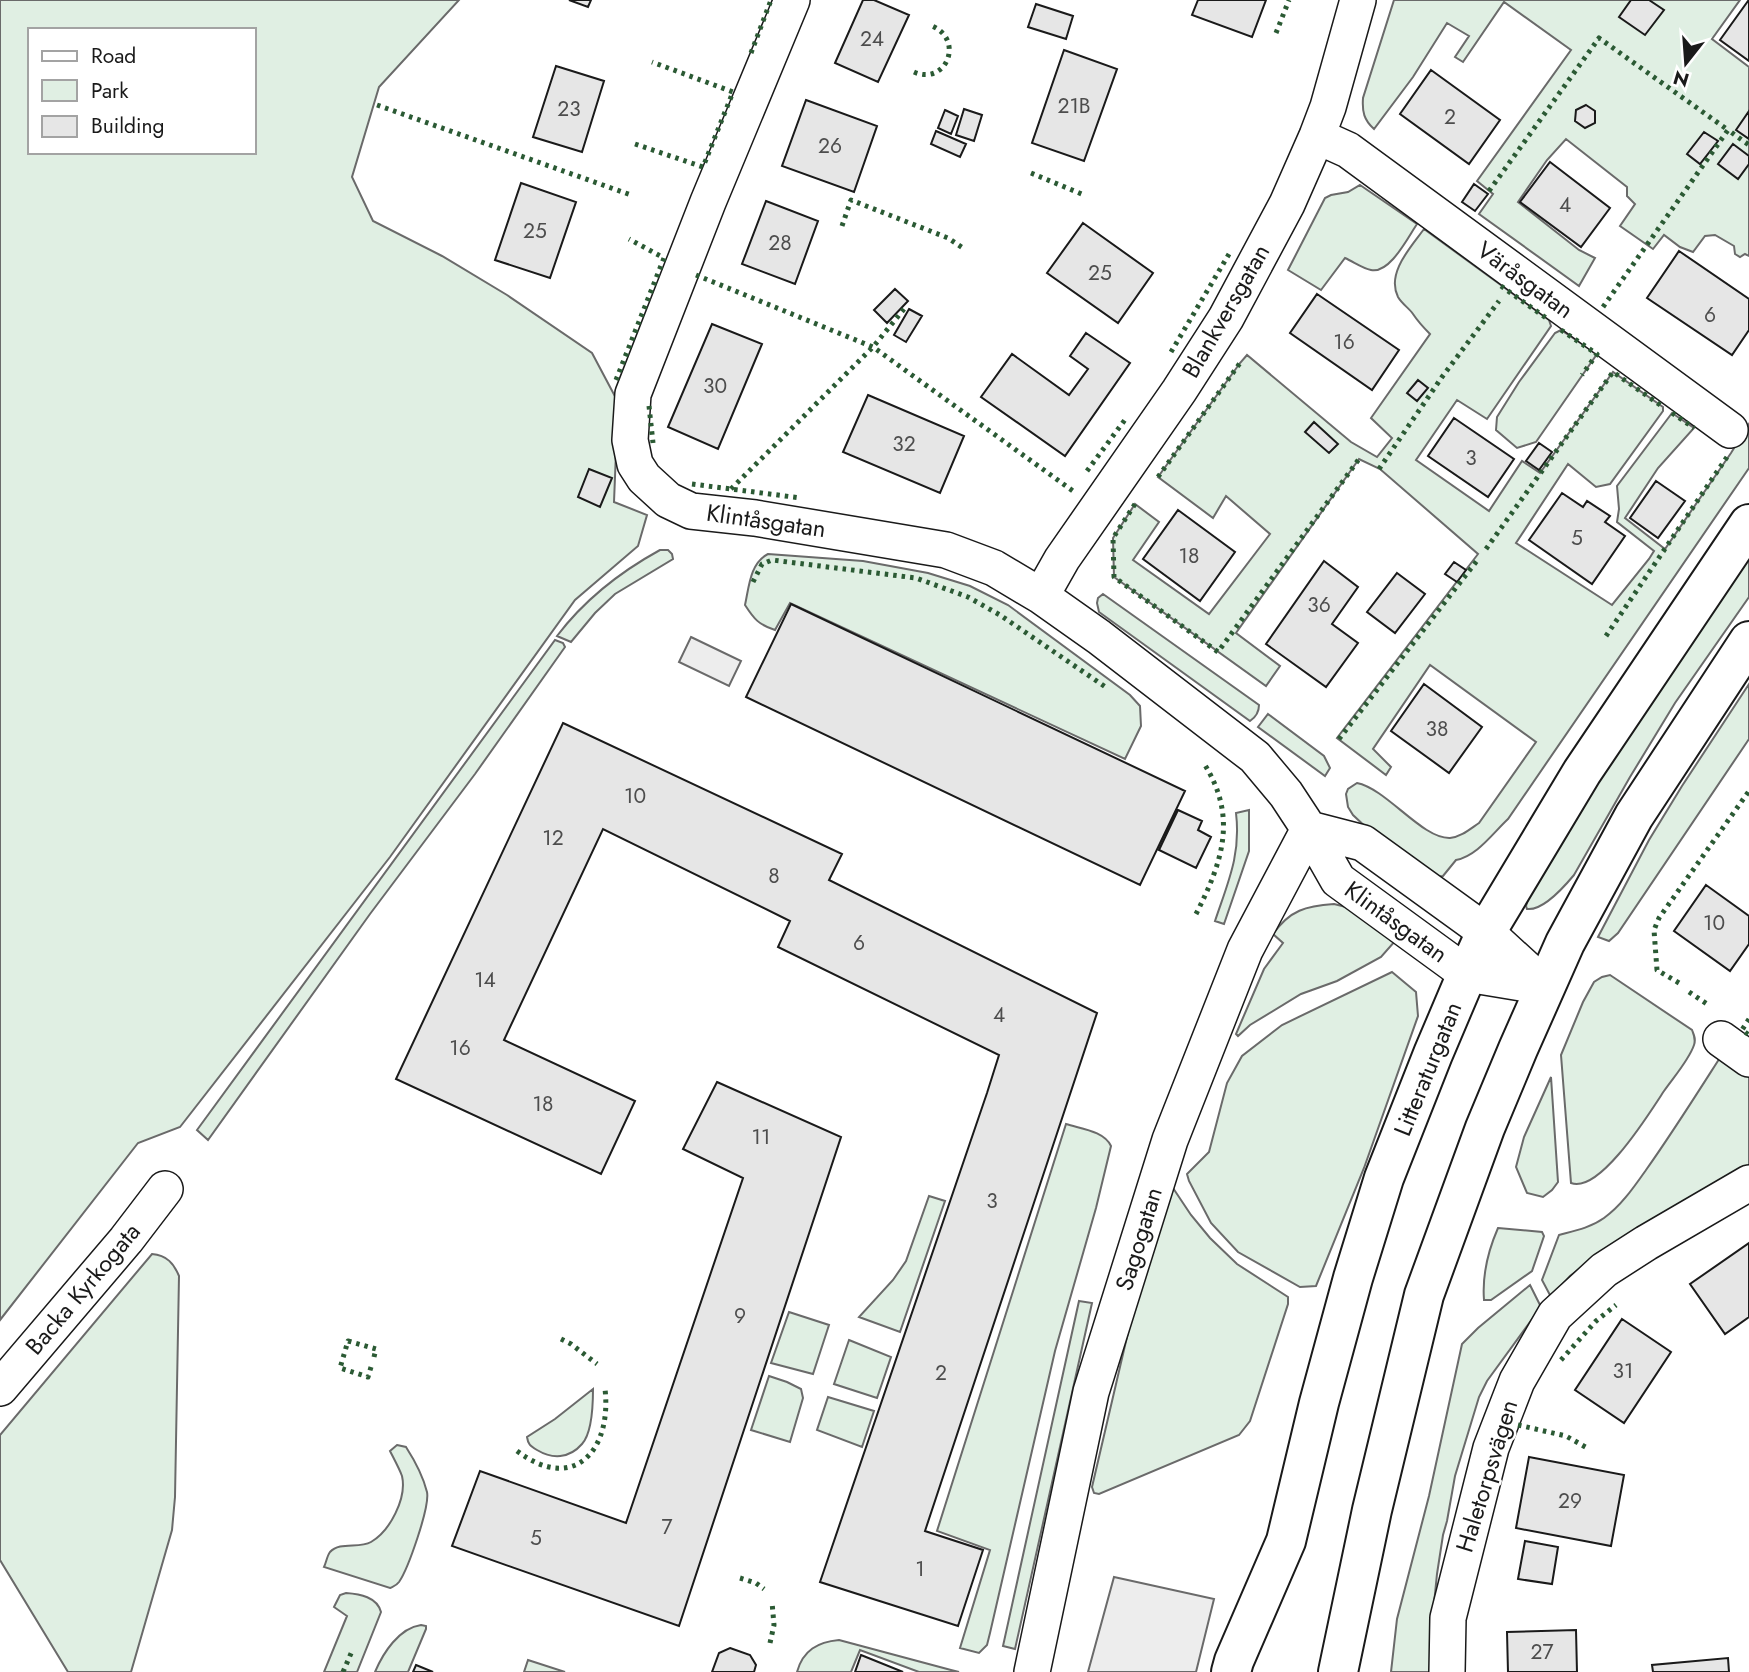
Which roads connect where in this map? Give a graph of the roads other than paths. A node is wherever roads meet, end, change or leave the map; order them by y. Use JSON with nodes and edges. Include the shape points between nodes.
{"nodes":[{"id":1,"x":792,"y":0,"type":"edge"},
{"id":2,"x":1358,"y":0,"type":"edge"},
{"id":3,"x":1317,"y":136,"type":"junction"},
{"id":4,"x":1730,"y":430,"type":"dead end"},
{"id":5,"x":1749,"y":524,"type":"edge"},
{"id":6,"x":1041,"y":596,"type":"junction"},
{"id":7,"x":1749,"y":641,"type":"edge"},
{"id":8,"x":1309,"y":829,"type":"junction"},
{"id":9,"x":1486,"y":932,"type":"junction"},
{"id":10,"x":1467,"y":974,"type":"junction"},
{"id":11,"x":1546,"y":987,"type":"junction"},
{"id":12,"x":1721,"y":1039,"type":"dead end"},
{"id":13,"x":1749,"y":1059,"type":"edge"},
{"id":14,"x":1749,"y":1183,"type":"edge"},
{"id":15,"x":165,"y":1189,"type":"dead end"},
{"id":16,"x":0,"y":1388,"type":"edge"},
{"id":17,"x":1032,"y":1672,"type":"edge"},
{"id":18,"x":1231,"y":1672,"type":"edge"},
{"id":19,"x":1338,"y":1672,"type":"edge"},
{"id":20,"x":1447,"y":1672,"type":"edge"}],
"edges":[{"from":1,"to":6,"type":"street","name":"Klintåsgatan","via":[[633,394],[630,440],[635,464],[668,500],[691,511],[946,550],[994,568]]},
{"from":2,"to":3,"type":"street","name":"Blankversgatan"},
{"from":3,"to":4,"type":"street","name":"Väråsgatan","via":[[1348,150]]},
{"from":3,"to":6,"type":"street","name":"Blankversgatan","via":[[1287,204],[1226,318]]},
{"from":5,"to":9,"type":"street","name":"Litteraturgatan","via":[[1582,772]]},
{"from":6,"to":8,"type":"street","name":"Klintåsgatan","via":[[1255,757]]},
{"from":7,"to":11,"type":"street","via":[[1634,816]]},
{"from":8,"to":9,"type":"street","name":"Klintåsgatan","via":[[1363,843]]},
{"from":8,"to":10,"type":"street","name":"Klintåsgatan","via":[[1338,880]]},
{"from":8,"to":17,"type":"street","name":"Sagogatan","via":[[1245,950],[1170,1140],[1091,1392]]},
{"from":9,"to":10,"type":"street","name":"Litteraturgatan"},
{"from":9,"to":11,"type":"street","name":"Klintåsgatan"},
{"from":10,"to":11,"type":"street"},
{"from":10,"to":18,"type":"street","name":"Litteraturgatan","via":[[1384,1178],[1319,1403],[1286,1541]]},
{"from":11,"to":19,"type":"street","via":[[1485,1128],[1424,1295]]},
{"from":12,"to":13,"type":"street"},
{"from":14,"to":20,"type":"street","name":"Haletorpsvägen","via":[[1604,1270],[1555,1315],[1517,1381],[1491,1448],[1448,1618]]},
{"from":15,"to":16,"type":"street","name":"Backa Kyrkogata"}]}
